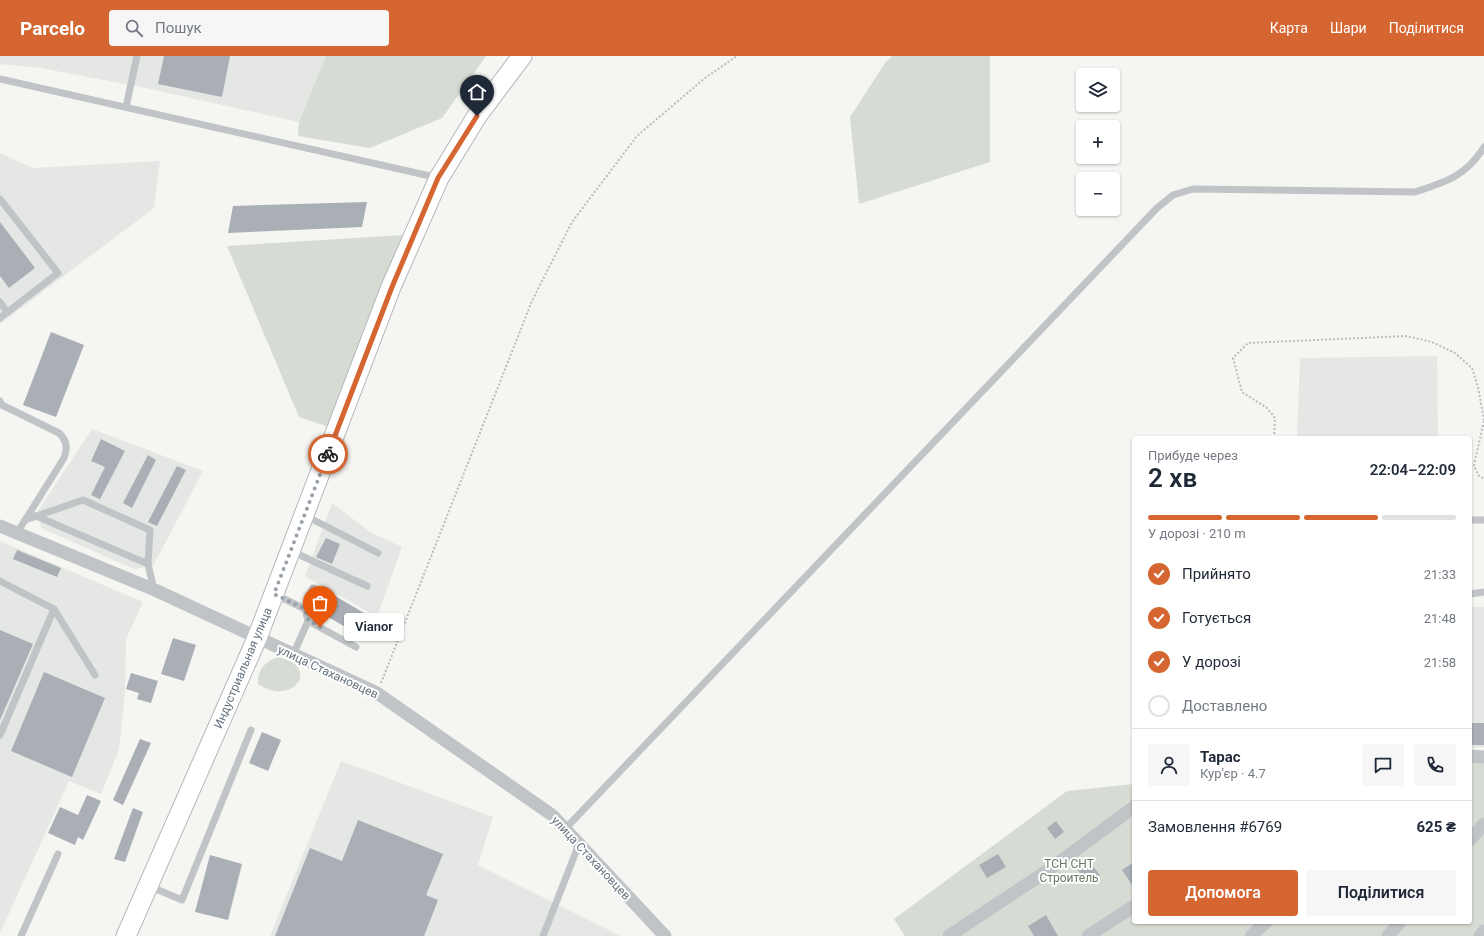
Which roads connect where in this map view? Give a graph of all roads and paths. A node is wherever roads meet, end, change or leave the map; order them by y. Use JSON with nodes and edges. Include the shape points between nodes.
{"nodes":[{"id":1,"x":137,"y":56,"type":"edge"},
{"id":2,"x":522,"y":56,"type":"edge"},
{"id":3,"x":736,"y":56,"type":"edge"},
{"id":4,"x":0,"y":79,"type":"edge"},
{"id":5,"x":126,"y":107,"type":"junction"},
{"id":6,"x":1484,"y":148,"type":"edge"},
{"id":7,"x":438,"y":178,"type":"junction"},
{"id":8,"x":0,"y":199,"type":"edge"},
{"id":9,"x":0,"y":302,"type":"edge"},
{"id":10,"x":8,"y":312,"type":"junction"},
{"id":11,"x":0,"y":318,"type":"edge"},
{"id":12,"x":0,"y":401,"type":"edge"},
{"id":13,"x":1484,"y":421,"type":"edge"},
{"id":14,"x":1274,"y":436,"type":"edge"},
{"id":15,"x":1484,"y":479,"type":"edge"},
{"id":16,"x":304,"y":515,"type":"junction"},
{"id":17,"x":36,"y":516,"type":"junction"},
{"id":18,"x":26,"y":520,"type":"junction"},
{"id":19,"x":1472,"y":520,"type":"edge"},
{"id":20,"x":1484,"y":520,"type":"edge"},
{"id":21,"x":0,"y":526,"type":"edge"},
{"id":22,"x":17,"y":533,"type":"junction"},
{"id":23,"x":290,"y":551,"type":"junction"},
{"id":24,"x":378,"y":553,"type":"dead end"},
{"id":25,"x":148,"y":564,"type":"junction"},
{"id":26,"x":0,"y":581,"type":"edge"},
{"id":27,"x":367,"y":586,"type":"dead end"},
{"id":28,"x":313,"y":588,"type":"dead end"},
{"id":29,"x":154,"y":590,"type":"junction"},
{"id":30,"x":1484,"y":592,"type":"edge"},
{"id":31,"x":274,"y":594,"type":"junction"},
{"id":32,"x":1472,"y":594,"type":"edge"},
{"id":33,"x":54,"y":609,"type":"junction"},
{"id":34,"x":305,"y":609,"type":"junction"},
{"id":35,"x":308,"y":620,"type":"junction"},
{"id":36,"x":257,"y":638,"type":"junction"},
{"id":37,"x":356,"y":647,"type":"dead end"},
{"id":38,"x":293,"y":655,"type":"junction"},
{"id":39,"x":95,"y":675,"type":"dead end"},
{"id":40,"x":377,"y":693,"type":"junction"},
{"id":41,"x":252,"y":730,"type":"dead end"},
{"id":42,"x":0,"y":735,"type":"edge"},
{"id":43,"x":1472,"y":756,"type":"edge"},
{"id":44,"x":1484,"y":757,"type":"edge"},
{"id":45,"x":1132,"y":808,"type":"edge"},
{"id":46,"x":1484,"y":824,"type":"edge"},
{"id":47,"x":565,"y":829,"type":"junction"},
{"id":48,"x":1472,"y":838,"type":"edge"},
{"id":49,"x":578,"y":844,"type":"junction"},
{"id":50,"x":58,"y":854,"type":"dead end"},
{"id":51,"x":148,"y":885,"type":"junction"},
{"id":52,"x":1132,"y":907,"type":"edge"},
{"id":53,"x":1264,"y":924,"type":"edge"},
{"id":54,"x":1398,"y":924,"type":"edge"},
{"id":55,"x":1484,"y":932,"type":"edge"},
{"id":56,"x":21,"y":936,"type":"edge"},
{"id":57,"x":126,"y":936,"type":"edge"},
{"id":58,"x":543,"y":936,"type":"edge"},
{"id":59,"x":665,"y":936,"type":"edge"},
{"id":60,"x":949,"y":936,"type":"edge"},
{"id":61,"x":1088,"y":936,"type":"edge"},
{"id":62,"x":1251,"y":936,"type":"edge"},
{"id":63,"x":1388,"y":936,"type":"edge"},
{"id":64,"x":1480,"y":936,"type":"edge"}],
"edges":[{"from":1,"to":5,"type":"lane"},
{"from":2,"to":7,"type":"main road","name":"Индустриальная улица","via":[[477,116]]},
{"from":3,"to":40,"type":"path","via":[[705,78],[636,136],[572,222],[532,301]]},
{"from":4,"to":5,"type":"lane"},
{"from":5,"to":7,"type":"lane"},
{"from":6,"to":47,"type":"lane","via":[[1478,158],[1462,173],[1444,183],[1415,192],[1193,189],[1173,195],[1146,220]]},
{"from":7,"to":16,"type":"main road","name":"Индустриальная улица","via":[[392,287]]},
{"from":8,"to":10,"type":"lane","via":[[58,273]]},
{"from":9,"to":10,"type":"lane"},
{"from":10,"to":11,"type":"lane"},
{"from":12,"to":18,"type":"lane","via":[[2,405],[59,433],[66,442],[64,458]]},
{"from":13,"to":14,"type":"path","via":[[1472,368],[1455,353],[1432,342],[1406,336],[1248,342],[1232,358],[1242,392],[1267,408],[1275,418]]},
{"from":13,"to":15,"type":"path","via":[[1474,465],[1478,475]]},
{"from":16,"to":23,"type":"main road","name":"Индустриальная улица"},
{"from":16,"to":24,"type":"lane"},
{"from":17,"to":18,"type":"lane"},
{"from":17,"to":25,"type":"lane"},
{"from":17,"to":25,"type":"lane","via":[[83,500],[150,530]]},
{"from":18,"to":22,"type":"lane"},
{"from":19,"to":20,"type":"lane"},
{"from":21,"to":22,"type":"street","name":"улица Стахановцев"},
{"from":22,"to":29,"type":"street","name":"улица Стахановцев"},
{"from":23,"to":27,"type":"lane"},
{"from":23,"to":31,"type":"main road","name":"Индустриальная улица"},
{"from":25,"to":29,"type":"lane"},
{"from":26,"to":33,"type":"lane"},
{"from":28,"to":34,"type":"lane"},
{"from":29,"to":36,"type":"street","name":"улица Стахановцев"},
{"from":30,"to":32,"type":"lane"},
{"from":31,"to":34,"type":"lane"},
{"from":31,"to":36,"type":"main road","name":"Индустриальная улица"},
{"from":33,"to":39,"type":"lane"},
{"from":33,"to":42,"type":"lane"},
{"from":34,"to":35,"type":"lane"},
{"from":35,"to":37,"type":"lane"},
{"from":35,"to":38,"type":"lane"},
{"from":36,"to":38,"type":"street","name":"улица Стахановцев"},
{"from":36,"to":51,"type":"main road","name":"Индустриальная улица"},
{"from":38,"to":40,"type":"street","name":"улица Стахановцев"},
{"from":40,"to":47,"type":"street","name":"улица Стахановцев","via":[[552,815]]},
{"from":41,"to":51,"type":"lane","via":[[182,900]]},
{"from":43,"to":44,"type":"street"},
{"from":45,"to":60,"type":"street","via":[[1050,869]]},
{"from":46,"to":48,"type":"street"},
{"from":47,"to":49,"type":"street","name":"улица Стахановцев"},
{"from":49,"to":58,"type":"lane"},
{"from":49,"to":59,"type":"street","name":"улица Стахановцев"},
{"from":50,"to":56,"type":"lane"},
{"from":51,"to":57,"type":"main road","name":"Индустриальная улица"},
{"from":52,"to":61,"type":"street"},
{"from":53,"to":62,"type":"street"},
{"from":54,"to":63,"type":"street"},
{"from":55,"to":64,"type":"street"}]}
